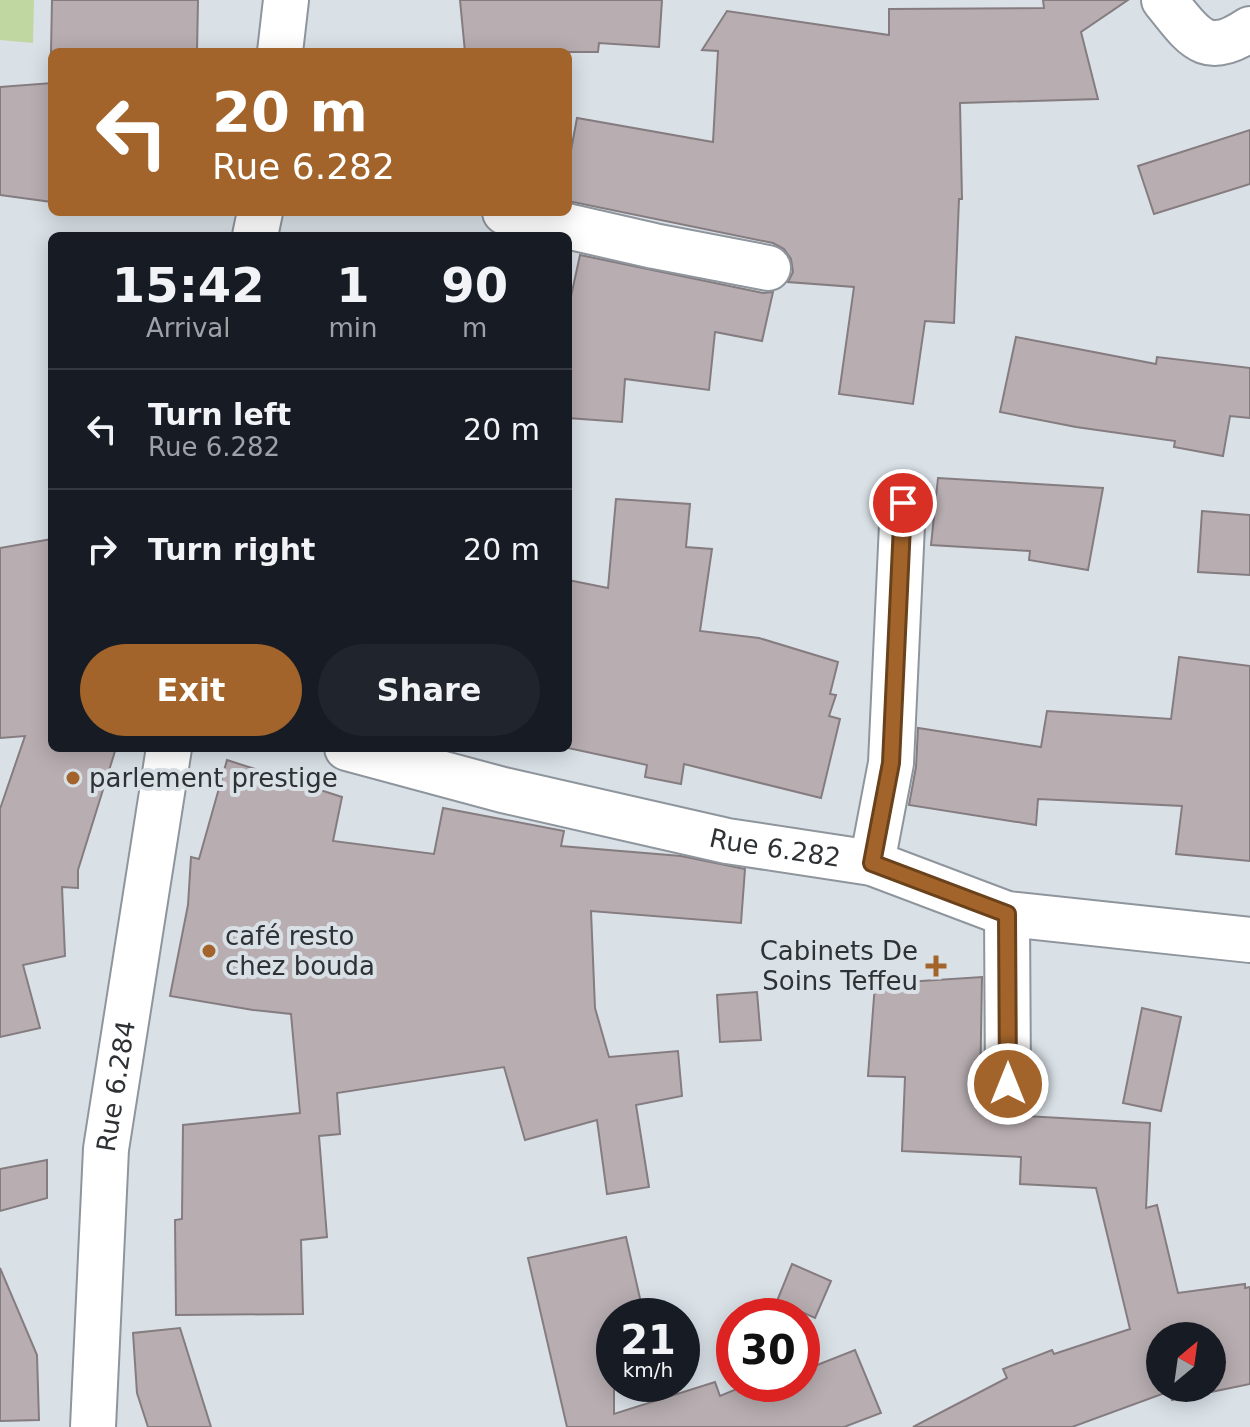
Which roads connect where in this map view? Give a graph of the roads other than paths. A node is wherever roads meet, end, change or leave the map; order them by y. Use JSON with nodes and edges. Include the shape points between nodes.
{"nodes":[{"id":1,"x":286,"y":0,"type":"edge"},
{"id":2,"x":1164,"y":0,"type":"edge"},
{"id":3,"x":1250,"y":29,"type":"edge"},
{"id":4,"x":280,"y":48,"type":"edge"},
{"id":5,"x":523,"y":216,"type":"edge"},
{"id":6,"x":768,"y":268,"type":"dead end"},
{"id":7,"x":903,"y":503,"type":"dead end"},
{"id":8,"x":168,"y":752,"type":"edge"},
{"id":9,"x":362,"y":752,"type":"edge"},
{"id":10,"x":872,"y":863,"type":"junction"},
{"id":11,"x":1007,"y":914,"type":"junction"},
{"id":12,"x":1250,"y":940,"type":"edge"},
{"id":13,"x":1008,"y":1084,"type":"dead end"},
{"id":14,"x":93,"y":1427,"type":"edge"}],
"edges":[{"from":1,"to":4,"type":"street"},
{"from":2,"to":3,"type":"street","via":[[1199,39],[1223,44]]},
{"from":5,"to":6,"type":"street"},
{"from":7,"to":10,"type":"street","via":[[891,763]]},
{"from":8,"to":14,"type":"street","name":"Rue 6.284","via":[[106,1149]]},
{"from":9,"to":10,"type":"street","name":"Rue 6.282","via":[[727,841]]},
{"from":10,"to":11,"type":"street","name":"Rue 6.282"},
{"from":11,"to":12,"type":"street","name":"Rue 6.282"},
{"from":11,"to":13,"type":"street"}]}
